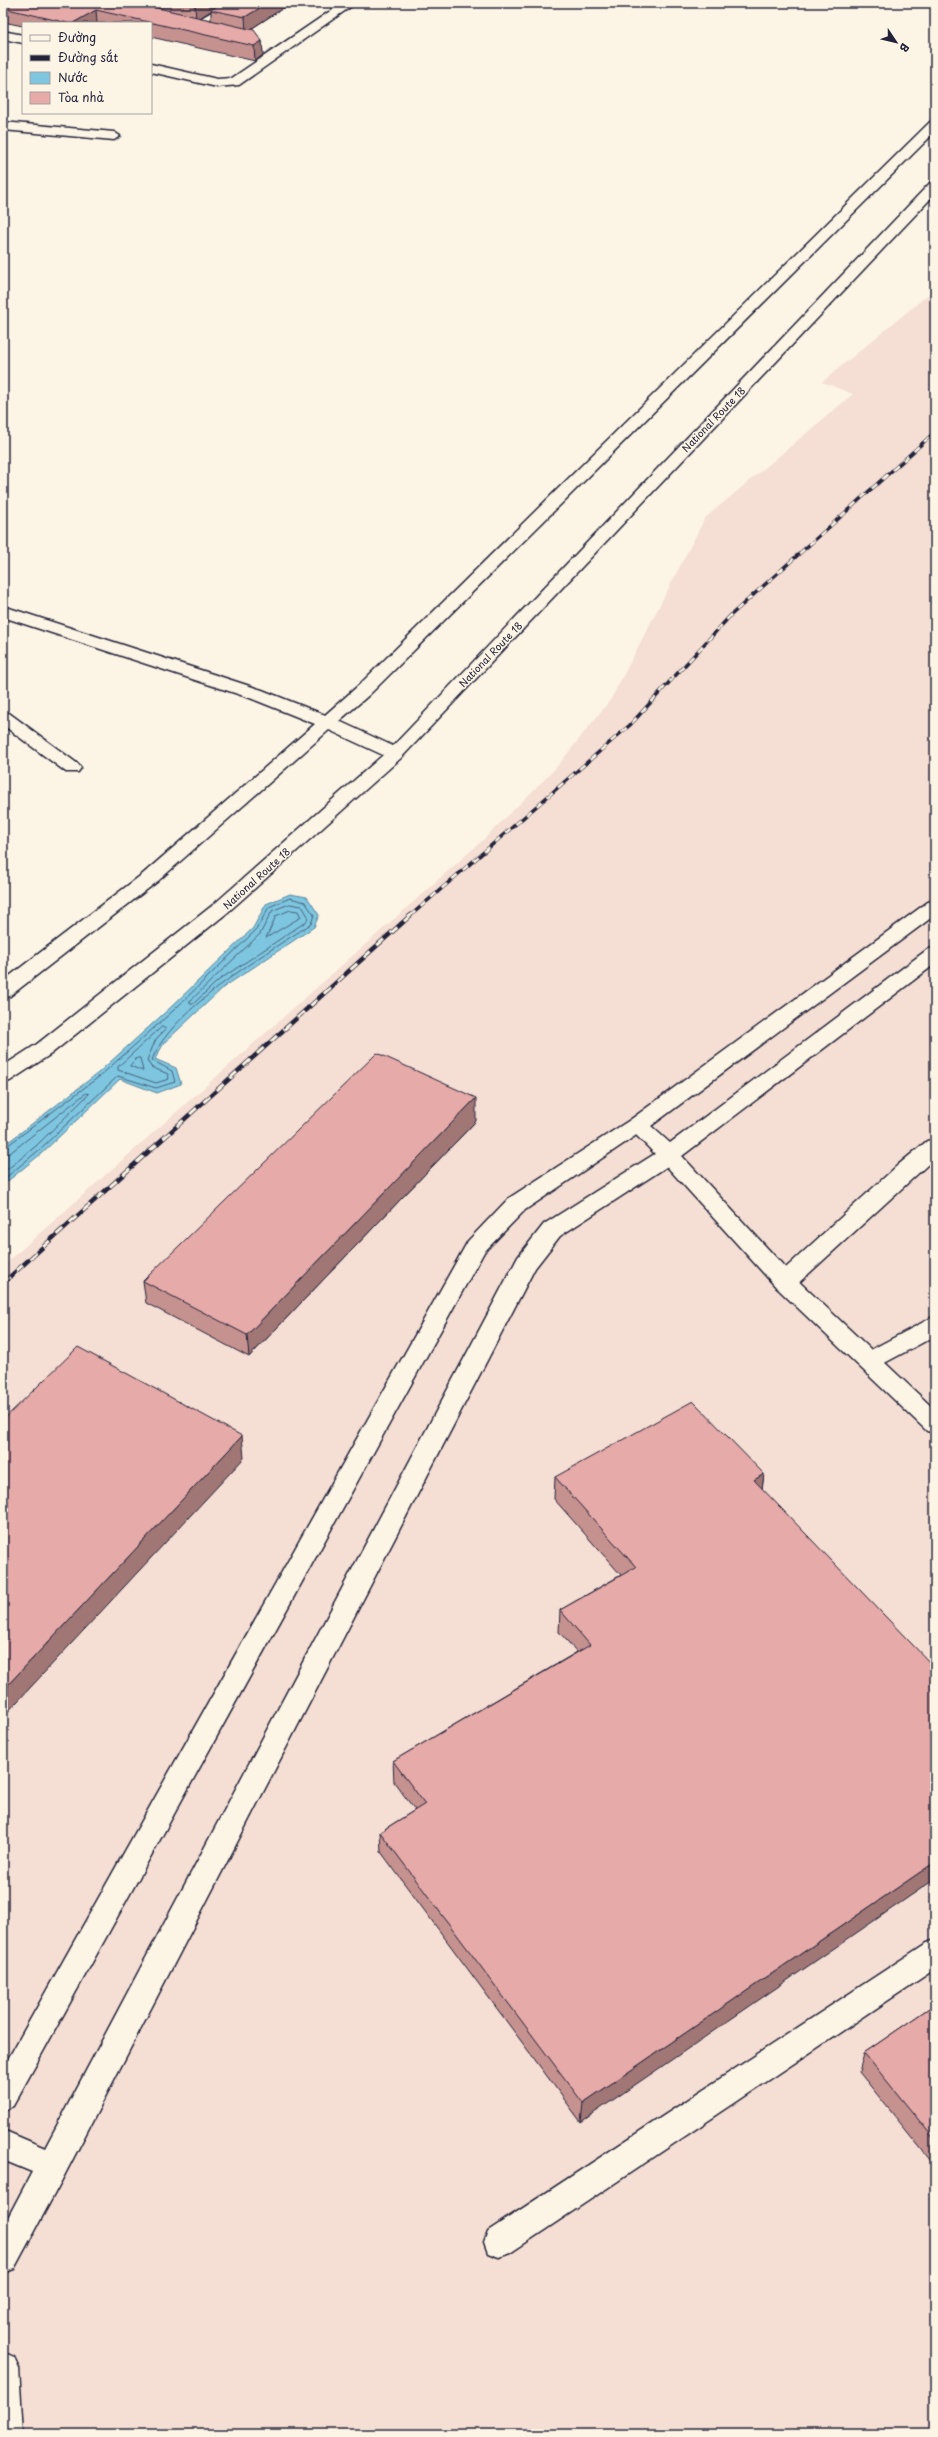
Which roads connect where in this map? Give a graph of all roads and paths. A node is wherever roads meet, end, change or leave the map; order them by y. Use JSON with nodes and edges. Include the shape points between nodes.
{"nodes":[{"id":1,"x":235,"y":3,"type":"edge"},
{"id":2,"x":350,"y":3,"type":"edge"},
{"id":3,"x":182,"y":22,"type":"edge"},
{"id":4,"x":197,"y":26,"type":"junction"},
{"id":5,"x":212,"y":29,"type":"edge"},
{"id":6,"x":3,"y":35,"type":"edge"},
{"id":7,"x":22,"y":39,"type":"edge"},
{"id":8,"x":272,"y":43,"type":"dead end"},
{"id":9,"x":286,"y":46,"type":"junction"},
{"id":10,"x":152,"y":68,"type":"edge"},
{"id":11,"x":935,"y":125,"type":"edge"},
{"id":12,"x":3,"y":126,"type":"edge"},
{"id":13,"x":114,"y":136,"type":"dead end"},
{"id":14,"x":935,"y":186,"type":"edge"},
{"id":15,"x":3,"y":611,"type":"edge"},
{"id":16,"x":3,"y":717,"type":"edge"},
{"id":17,"x":329,"y":723,"type":"junction"},
{"id":18,"x":395,"y":754,"type":"junction"},
{"id":19,"x":72,"y":768,"type":"dead end"},
{"id":20,"x":935,"y":906,"type":"edge"},
{"id":21,"x":935,"y":954,"type":"edge"},
{"id":22,"x":3,"y":991,"type":"edge"},
{"id":23,"x":3,"y":1076,"type":"edge"},
{"id":24,"x":637,"y":1125,"type":"junction"},
{"id":25,"x":935,"y":1146,"type":"edge"},
{"id":26,"x":669,"y":1155,"type":"junction"},
{"id":27,"x":785,"y":1282,"type":"junction"},
{"id":28,"x":935,"y":1325,"type":"edge"},
{"id":29,"x":869,"y":1361,"type":"junction"},
{"id":30,"x":935,"y":1424,"type":"edge"},
{"id":31,"x":935,"y":1953,"type":"edge"},
{"id":32,"x":3,"y":2096,"type":"edge"},
{"id":33,"x":3,"y":2144,"type":"edge"},
{"id":34,"x":53,"y":2166,"type":"junction"},
{"id":35,"x":500,"y":2242,"type":"dead end"},
{"id":36,"x":3,"y":2258,"type":"edge"},
{"id":37,"x":3,"y":2368,"type":"edge"},
{"id":38,"x":7,"y":2434,"type":"edge"}],
"edges":[{"from":1,"to":4,"type":"main road"},
{"from":2,"to":9,"type":"main road"},
{"from":3,"to":4,"type":"main road"},
{"from":4,"to":5,"type":"main road"},
{"from":6,"to":7,"type":"main road"},
{"from":8,"to":9,"type":"main road"},
{"from":9,"to":10,"type":"main road","via":[[235,82],[227,84]]},
{"from":11,"to":17,"type":"main road"},
{"from":12,"to":13,"type":"main road"},
{"from":14,"to":18,"type":"main road","name":"National Route 18"},
{"from":15,"to":17,"type":"main road","via":[[256,694]]},
{"from":16,"to":19,"type":"main road"},
{"from":17,"to":18,"type":"main road"},
{"from":17,"to":22,"type":"main road","via":[[151,877]]},
{"from":18,"to":23,"type":"main road","name":"National Route 18","via":[[220,909],[44,1049]]},
{"from":20,"to":24,"type":"main road"},
{"from":21,"to":26,"type":"main road"},
{"from":24,"to":26,"type":"main road"},
{"from":24,"to":32,"type":"main road","via":[[517,1204],[476,1247]]},
{"from":25,"to":27,"type":"main road"},
{"from":26,"to":27,"type":"main road"},
{"from":26,"to":34,"type":"main road","via":[[552,1230],[526,1263]]},
{"from":27,"to":29,"type":"main road"},
{"from":28,"to":29,"type":"main road"},
{"from":29,"to":30,"type":"main road"},
{"from":31,"to":35,"type":"main road"},
{"from":33,"to":34,"type":"main road"},
{"from":34,"to":36,"type":"main road"},
{"from":37,"to":38,"type":"main road"}]}
